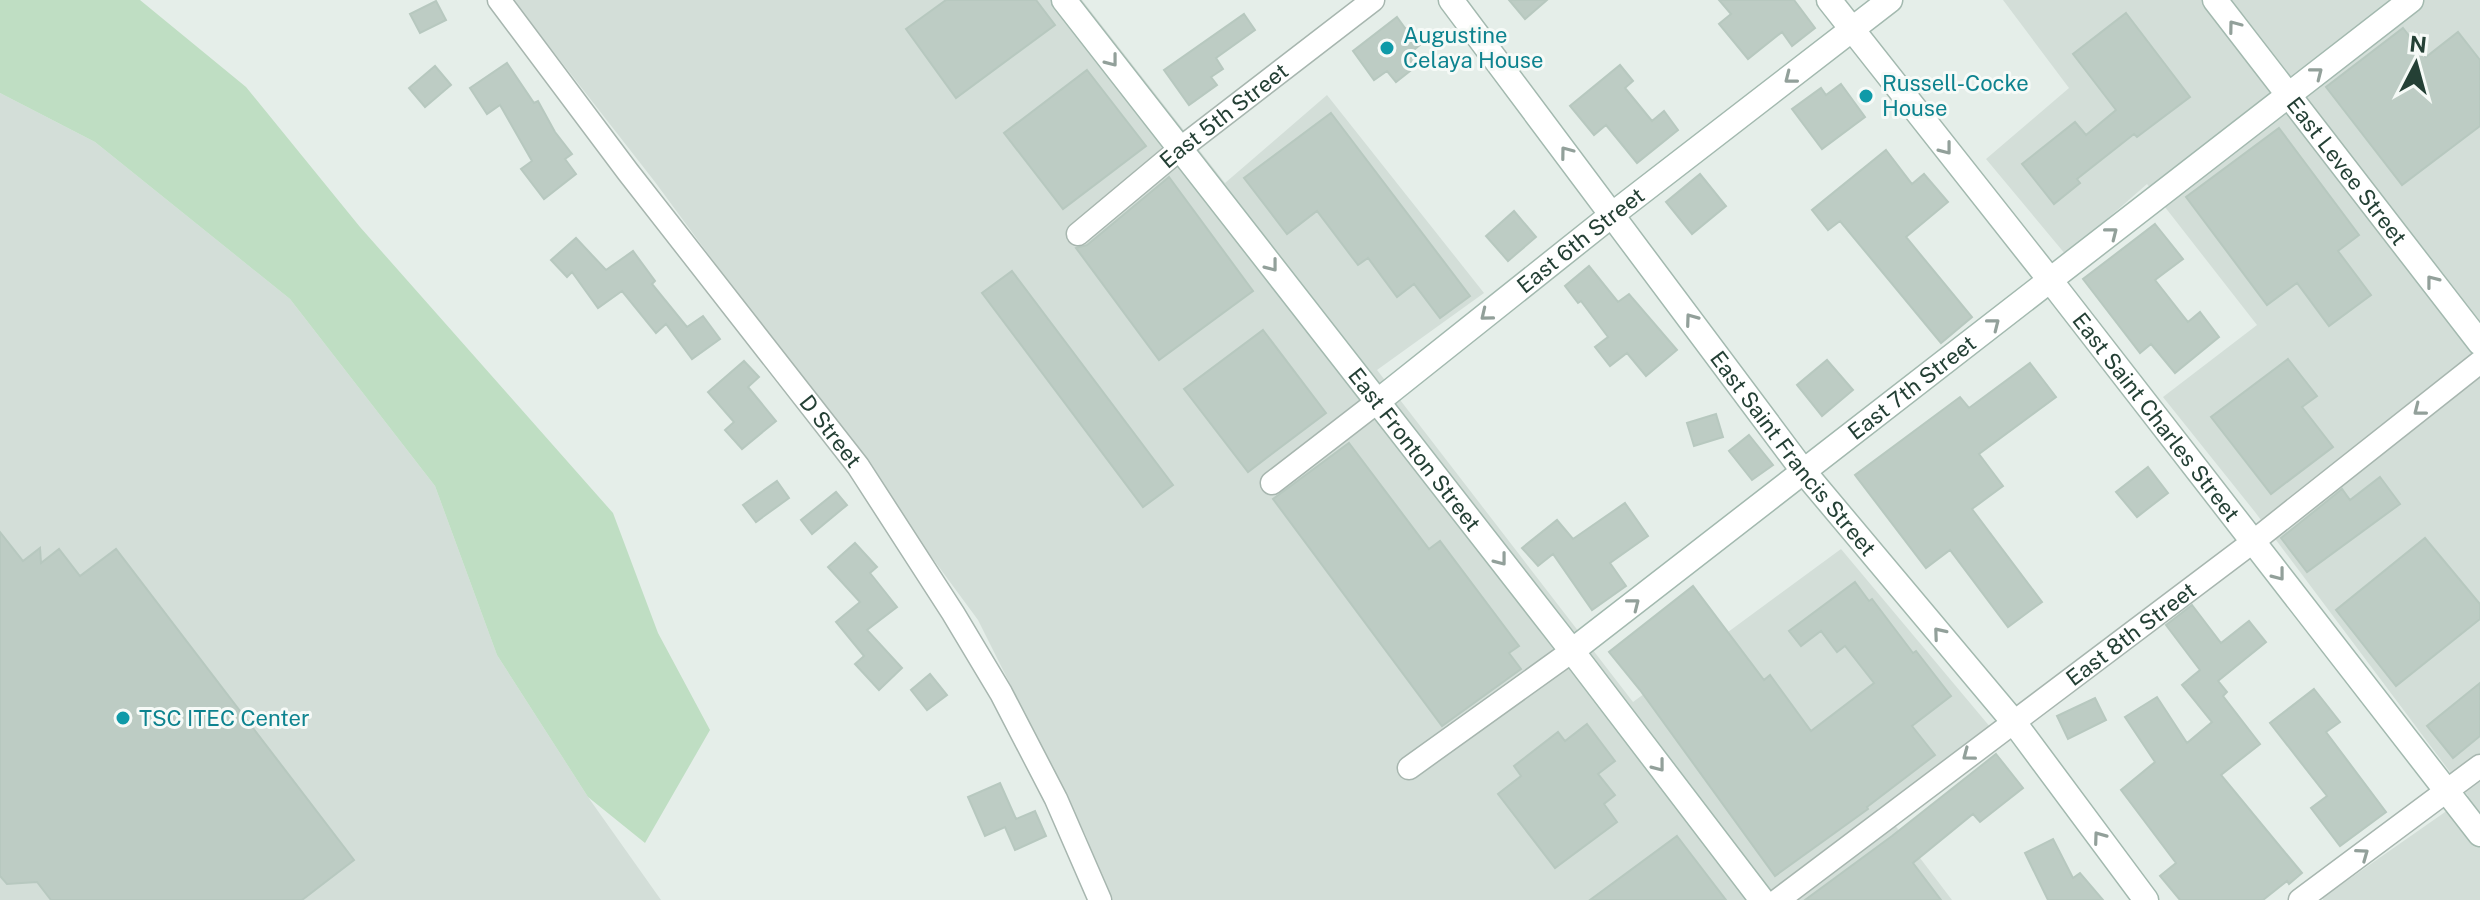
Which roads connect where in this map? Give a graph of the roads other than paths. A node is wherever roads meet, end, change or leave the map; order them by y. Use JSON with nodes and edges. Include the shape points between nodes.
{"nodes":[{"id":1,"x":499,"y":0,"type":"edge"},
{"id":2,"x":1064,"y":0,"type":"edge"},
{"id":3,"x":1373,"y":0,"type":"edge"},
{"id":4,"x":1451,"y":0,"type":"edge"},
{"id":5,"x":1829,"y":0,"type":"edge"},
{"id":6,"x":1890,"y":0,"type":"edge"},
{"id":7,"x":2215,"y":0,"type":"edge"},
{"id":8,"x":2411,"y":0,"type":"edge"},
{"id":9,"x":1851,"y":30,"type":"junction"},
{"id":10,"x":2287,"y":96,"type":"junction"},
{"id":11,"x":1181,"y":148,"type":"junction"},
{"id":12,"x":1613,"y":214,"type":"junction"},
{"id":13,"x":1078,"y":234,"type":"dead end"},
{"id":14,"x":2050,"y":280,"type":"junction"},
{"id":15,"x":2480,"y":343,"type":"edge"},
{"id":16,"x":2480,"y":362,"type":"edge"},
{"id":17,"x":1377,"y":402,"type":"junction"},
{"id":18,"x":1804,"y":472,"type":"junction"},
{"id":19,"x":1272,"y":483,"type":"dead end"},
{"id":20,"x":2254,"y":541,"type":"junction"},
{"id":21,"x":1572,"y":651,"type":"junction"},
{"id":22,"x":2013,"y":721,"type":"junction"},
{"id":23,"x":2480,"y":766,"type":"edge"},
{"id":24,"x":1409,"y":768,"type":"dead end"},
{"id":25,"x":2448,"y":792,"type":"junction"},
{"id":26,"x":2480,"y":834,"type":"edge"},
{"id":27,"x":1100,"y":900,"type":"edge"},
{"id":28,"x":1762,"y":900,"type":"edge"},
{"id":29,"x":1778,"y":900,"type":"edge"},
{"id":30,"x":2146,"y":900,"type":"edge"},
{"id":31,"x":2300,"y":900,"type":"edge"}],
"edges":[{"from":1,"to":27,"type":"street","name":"D Street","via":[[858,466],[1001,693]]},
{"from":2,"to":11,"type":"main road","name":"East Fronton Street","one_way":true},
{"from":3,"to":11,"type":"street","name":"East 5th Street"},
{"from":12,"to":4,"type":"main road","name":"East Saint Francis Street","one_way":true},
{"from":5,"to":9,"type":"main road","name":"East Saint Charles Street"},
{"from":6,"to":9,"type":"main road","name":"East 6th Street"},
{"from":10,"to":7,"type":"main road","name":"East Levee Street","one_way":true},
{"from":10,"to":8,"type":"main road","name":"East 7th Street","one_way":true},
{"from":9,"to":12,"type":"main road","name":"East 6th Street","one_way":true},
{"from":9,"to":14,"type":"main road","name":"East Saint Charles Street","one_way":true},
{"from":14,"to":10,"type":"main road","name":"East 7th Street","one_way":true},
{"from":15,"to":10,"type":"main road","name":"East Levee Street","one_way":true},
{"from":11,"to":13,"type":"street","name":"East 5th Street"},
{"from":11,"to":17,"type":"main road","name":"East Fronton Street","one_way":true},
{"from":12,"to":17,"type":"main road","name":"East 6th Street","one_way":true},
{"from":18,"to":12,"type":"main road","name":"East Saint Francis Street","one_way":true},
{"from":18,"to":14,"type":"main road","name":"East 7th Street","one_way":true},
{"from":14,"to":20,"type":"main road","name":"East Saint Charles Street"},
{"from":16,"to":20,"type":"street","name":"East 8th Street","one_way":true},
{"from":17,"to":19,"type":"street","name":"East 6th Street"},
{"from":17,"to":21,"type":"main road","name":"East Fronton Street","one_way":true},
{"from":21,"to":18,"type":"main road","name":"East 7th Street","one_way":true},
{"from":22,"to":18,"type":"main road","name":"East Saint Francis Street","one_way":true},
{"from":20,"to":22,"type":"street","name":"East 8th Street"},
{"from":20,"to":25,"type":"main road","name":"East Saint Charles Street","one_way":true},
{"from":21,"to":24,"type":"street","name":"East 7th Street"},
{"from":21,"to":28,"type":"main road","name":"East Fronton Street","one_way":true},
{"from":22,"to":29,"type":"street","name":"East 8th Street","one_way":true},
{"from":30,"to":22,"type":"main road","name":"East Saint Francis Street","one_way":true},
{"from":23,"to":25,"type":"street"},
{"from":25,"to":26,"type":"main road","name":"East Saint Charles Street"},
{"from":31,"to":25,"type":"street","one_way":true}]}
